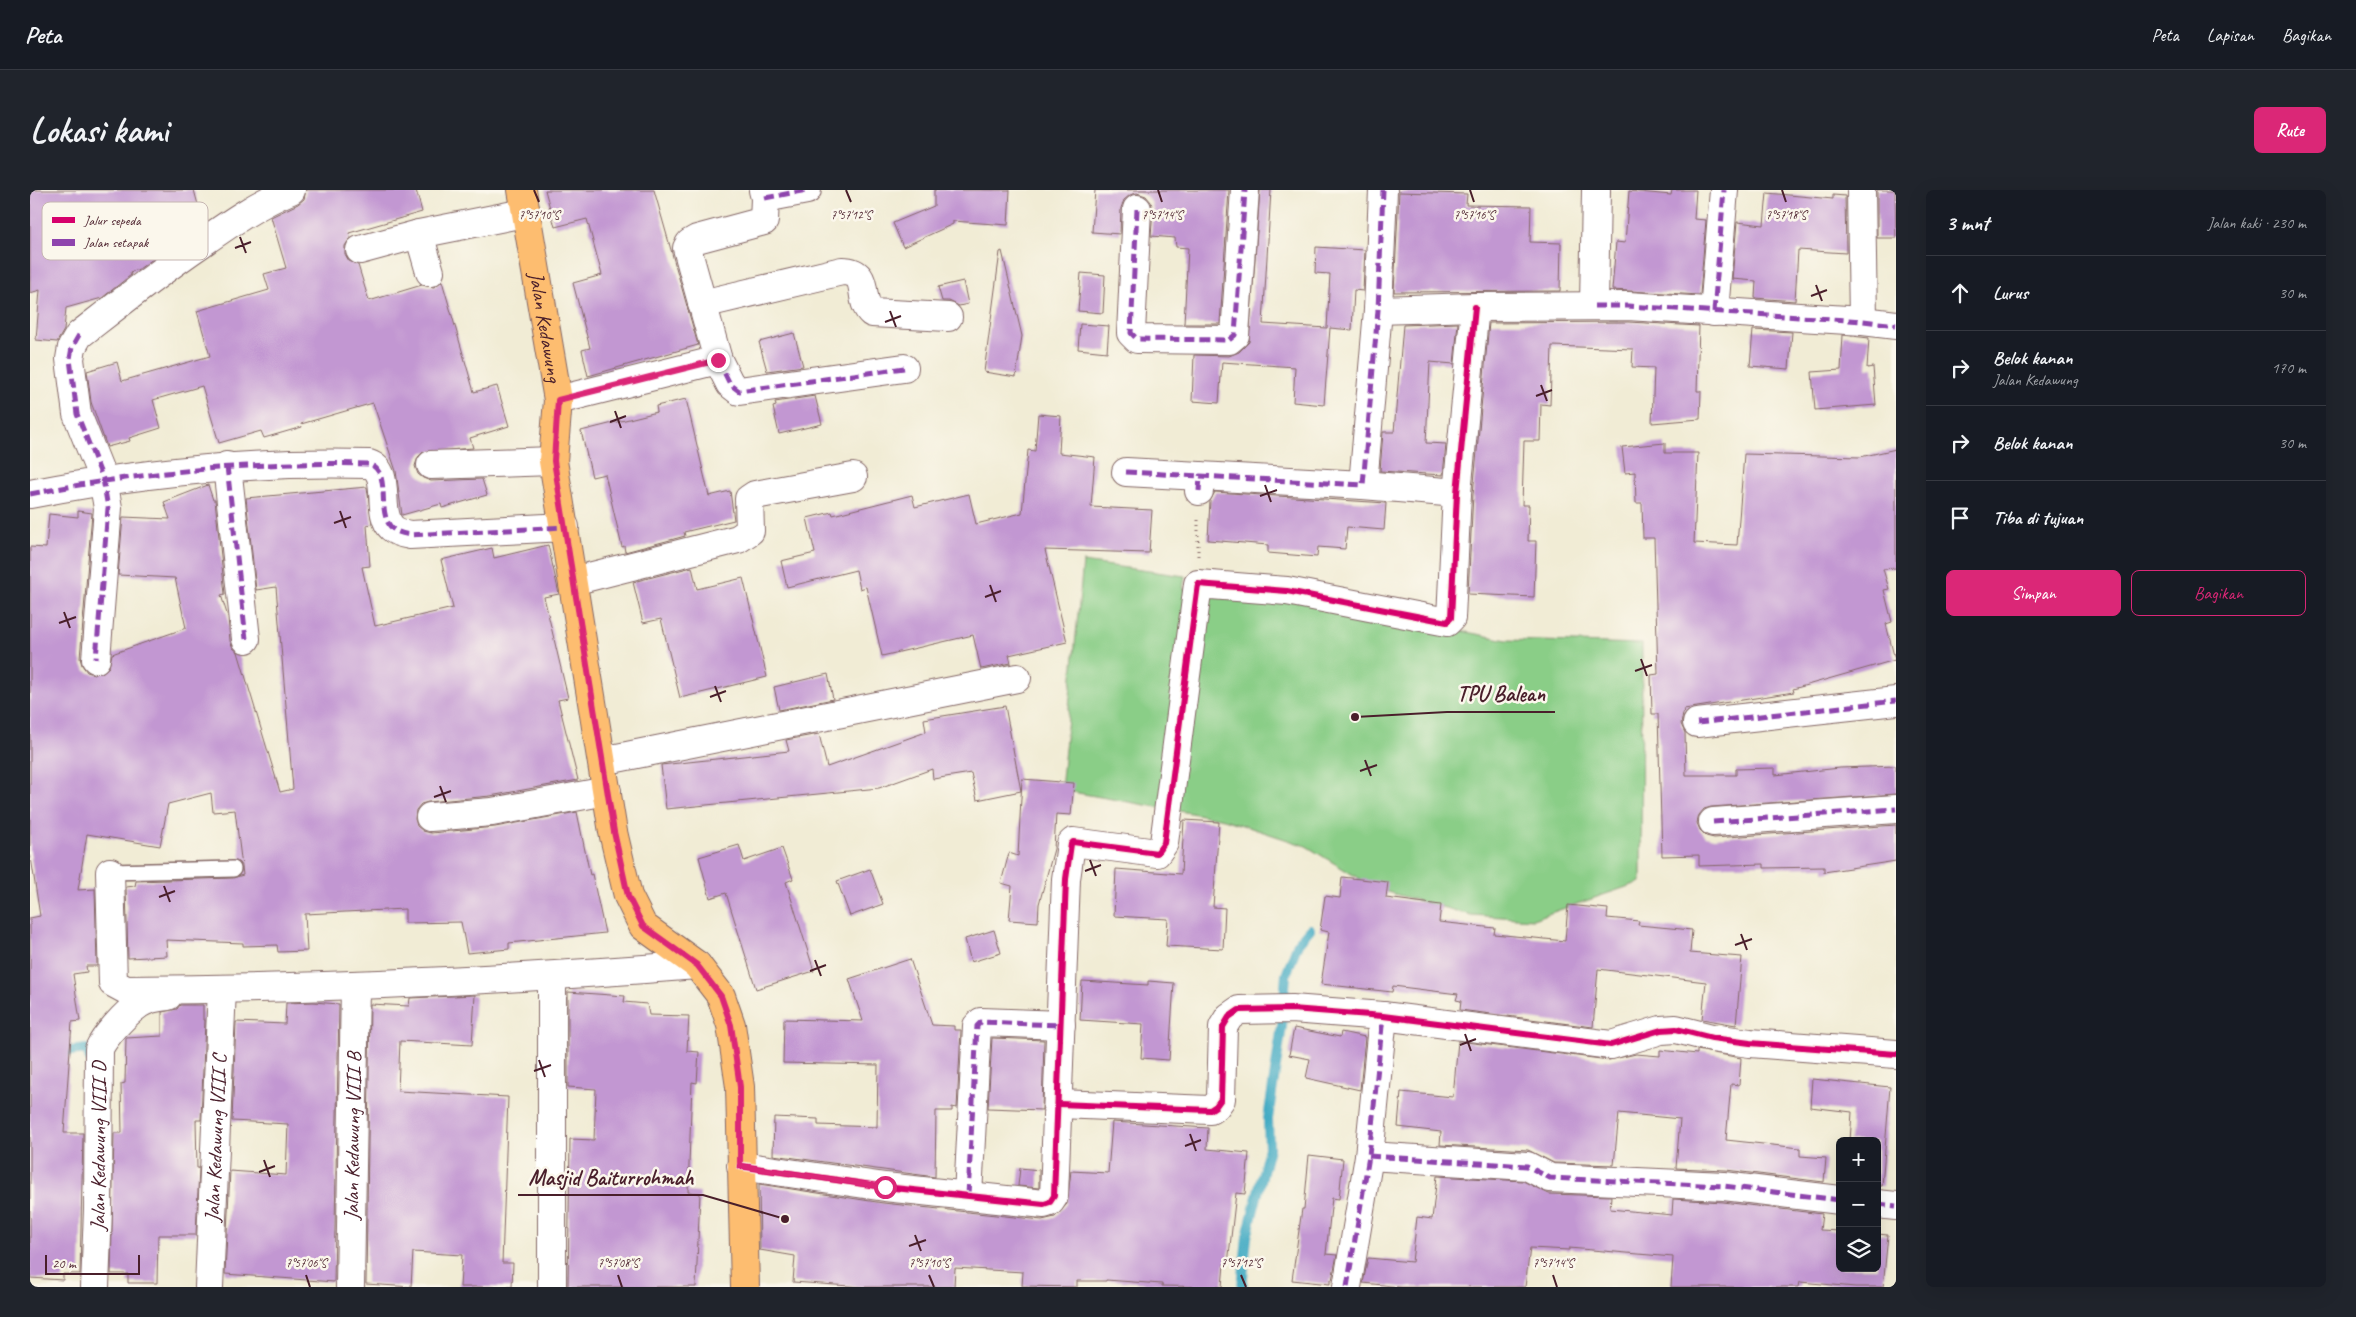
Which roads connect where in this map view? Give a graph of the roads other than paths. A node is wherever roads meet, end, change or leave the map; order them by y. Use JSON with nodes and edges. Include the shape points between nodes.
{"nodes":[{"id":1,"x":291,"y":190,"type":"edge"},
{"id":2,"x":807,"y":190,"type":"edge"},
{"id":3,"x":1245,"y":190,"type":"edge"},
{"id":4,"x":1383,"y":190,"type":"edge"},
{"id":5,"x":1596,"y":190,"type":"edge"},
{"id":6,"x":1724,"y":190,"type":"edge"},
{"id":7,"x":1861,"y":190,"type":"edge"},
{"id":8,"x":764,"y":194,"type":"edge"},
{"id":9,"x":523,"y":202,"type":"edge"},
{"id":10,"x":1136,"y":210,"type":"dead end"},
{"id":11,"x":419,"y":234,"type":"junction"},
{"id":12,"x":208,"y":239,"type":"edge"},
{"id":13,"x":360,"y":250,"type":"dead end"},
{"id":14,"x":178,"y":260,"type":"edge"},
{"id":15,"x":430,"y":272,"type":"dead end"},
{"id":16,"x":702,"y":304,"type":"junction"},
{"id":17,"x":1594,"y":306,"type":"junction"},
{"id":18,"x":1475,"y":307,"type":"junction"},
{"id":19,"x":1378,"y":310,"type":"junction"},
{"id":20,"x":1714,"y":312,"type":"junction"},
{"id":21,"x":948,"y":317,"type":"dead end"},
{"id":22,"x":1864,"y":321,"type":"junction"},
{"id":23,"x":1896,"y":325,"type":"edge"},
{"id":24,"x":718,"y":360,"type":"junction"},
{"id":25,"x":904,"y":368,"type":"dead end"},
{"id":26,"x":558,"y":400,"type":"junction"},
{"id":27,"x":554,"y":461,"type":"junction"},
{"id":28,"x":430,"y":465,"type":"dead end"},
{"id":29,"x":227,"y":466,"type":"junction"},
{"id":30,"x":1126,"y":472,"type":"dead end"},
{"id":31,"x":853,"y":477,"type":"dead end"},
{"id":32,"x":103,"y":479,"type":"junction"},
{"id":33,"x":1363,"y":485,"type":"junction"},
{"id":34,"x":1457,"y":493,"type":"junction"},
{"id":35,"x":30,"y":494,"type":"edge"},
{"id":36,"x":565,"y":527,"type":"junction"},
{"id":37,"x":573,"y":581,"type":"junction"},
{"id":38,"x":246,"y":639,"type":"dead end"},
{"id":39,"x":96,"y":659,"type":"dead end"},
{"id":40,"x":1017,"y":678,"type":"dead end"},
{"id":41,"x":1896,"y":700,"type":"edge"},
{"id":42,"x":1697,"y":723,"type":"dead end"},
{"id":43,"x":602,"y":761,"type":"junction"},
{"id":44,"x":607,"y":791,"type":"junction"},
{"id":45,"x":1896,"y":809,"type":"edge"},
{"id":46,"x":430,"y":817,"type":"dead end"},
{"id":47,"x":1713,"y":822,"type":"dead end"},
{"id":48,"x":233,"y":868,"type":"dead end"},
{"id":49,"x":110,"y":872,"type":"joint"},
{"id":50,"x":697,"y":965,"type":"junction"},
{"id":51,"x":552,"y":976,"type":"junction"},
{"id":52,"x":355,"y":985,"type":"junction"},
{"id":53,"x":216,"y":989,"type":"junction"},
{"id":54,"x":1384,"y":1016,"type":"junction"},
{"id":55,"x":1061,"y":1025,"type":"junction"},
{"id":56,"x":1896,"y":1054,"type":"edge"},
{"id":57,"x":1059,"y":1104,"type":"junction"},
{"id":58,"x":1369,"y":1156,"type":"junction"},
{"id":59,"x":740,"y":1166,"type":"junction"},
{"id":60,"x":968,"y":1195,"type":"junction"},
{"id":61,"x":1836,"y":1200,"type":"edge"},
{"id":62,"x":1881,"y":1204,"type":"edge"},
{"id":63,"x":1896,"y":1206,"type":"edge"},
{"id":64,"x":95,"y":1287,"type":"edge"},
{"id":65,"x":209,"y":1287,"type":"edge"},
{"id":66,"x":350,"y":1287,"type":"edge"},
{"id":67,"x":552,"y":1287,"type":"edge"},
{"id":68,"x":745,"y":1287,"type":"edge"},
{"id":69,"x":1347,"y":1287,"type":"edge"}],
"edges":[{"from":1,"to":12,"type":"street","via":[[262,202]]},
{"from":2,"to":8,"type":"street"},
{"from":3,"to":10,"type":"street","via":[[1235,335],[1229,340],[1137,338],[1131,333]]},
{"from":4,"to":19,"type":"street"},
{"from":5,"to":17,"type":"street"},
{"from":6,"to":20,"type":"street"},
{"from":7,"to":22,"type":"street"},
{"from":8,"to":16,"type":"street","via":[[764,221],[690,243],[687,248]]},
{"from":9,"to":11,"type":"street"},
{"from":9,"to":26,"type":"main road","name":"Jalan Kedawung"},
{"from":11,"to":13,"type":"street"},
{"from":11,"to":15,"type":"street"},
{"from":14,"to":32,"type":"street","via":[[79,335],[72,347],[70,359],[77,414]]},
{"from":16,"to":21,"type":"street","via":[[849,271],[860,279],[872,313]]},
{"from":16,"to":24,"type":"street"},
{"from":17,"to":18,"type":"street"},
{"from":17,"to":20,"type":"street"},
{"from":18,"to":19,"type":"street"},
{"from":18,"to":34,"type":"street"},
{"from":19,"to":33,"type":"street"},
{"from":20,"to":22,"type":"street"},
{"from":22,"to":23,"type":"street"},
{"from":24,"to":25,"type":"street","via":[[730,384],[739,390]]},
{"from":24,"to":26,"type":"street"},
{"from":26,"to":27,"type":"main road","name":"Jalan Kedawung"},
{"from":27,"to":28,"type":"street"},
{"from":27,"to":36,"type":"main road","name":"Jalan Kedawung"},
{"from":29,"to":32,"type":"street"},
{"from":29,"to":36,"type":"street","via":[[353,463],[376,466],[380,472],[385,515],[391,527],[410,535]]},
{"from":29,"to":38,"type":"street"},
{"from":30,"to":33,"type":"street","via":[[1199,484]]},
{"from":31,"to":37,"type":"street","via":[[754,495],[749,499],[748,507],[750,532],[738,539]]},
{"from":32,"to":35,"type":"street"},
{"from":32,"to":39,"type":"street","via":[[108,508]]},
{"from":33,"to":34,"type":"street"},
{"from":34,"to":55,"type":"street","via":[[1453,608],[1447,622],[1302,594],[1198,584],[1164,843],[1156,853],[1071,844],[1066,879]]},
{"from":36,"to":37,"type":"main road","name":"Jalan Kedawung"},
{"from":37,"to":43,"type":"main road","name":"Jalan Kedawung"},
{"from":40,"to":43,"type":"street"},
{"from":41,"to":42,"type":"street"},
{"from":43,"to":44,"type":"main road","name":"Jalan Kedawung"},
{"from":44,"to":46,"type":"street","via":[[492,812]]},
{"from":44,"to":50,"type":"main road","name":"Jalan Kedawung","via":[[628,896],[635,913],[643,926]]},
{"from":45,"to":47,"type":"street"},
{"from":48,"to":49,"type":"lane"},
{"from":49,"to":53,"type":"street","via":[[113,983],[126,990]]},
{"from":50,"to":51,"type":"street"},
{"from":50,"to":59,"type":"main road","name":"Jalan Kedawung","via":[[721,996],[731,1025],[740,1087]]},
{"from":51,"to":52,"type":"street"},
{"from":51,"to":67,"type":"street"},
{"from":52,"to":53,"type":"street"},
{"from":52,"to":66,"type":"street","name":"Jalan Kedawung VIII B"},
{"from":53,"to":64,"type":"street","name":"Jalan Kedawung VIII D","via":[[200,994],[155,997],[138,1005],[102,1041],[99,1049]]},
{"from":53,"to":65,"type":"street","name":"Jalan Kedawung VIII C"},
{"from":54,"to":56,"type":"street","via":[[1610,1044],[1676,1029],[1750,1043]]},
{"from":54,"to":57,"type":"street","via":[[1281,1009],[1239,1010],[1229,1017],[1224,1026],[1221,1099],[1210,1110]]},
{"from":54,"to":58,"type":"street"},
{"from":55,"to":57,"type":"street"},
{"from":55,"to":60,"type":"street","via":[[980,1022]]},
{"from":57,"to":60,"type":"street","via":[[1054,1196],[1050,1202],[1044,1204]]},
{"from":58,"to":61,"type":"street","via":[[1527,1166],[1550,1178],[1724,1186]]},
{"from":58,"to":69,"type":"street"},
{"from":59,"to":60,"type":"street","via":[[885,1187]]},
{"from":59,"to":68,"type":"main road","name":"Jalan Kedawung"},
{"from":62,"to":63,"type":"street"}]}
